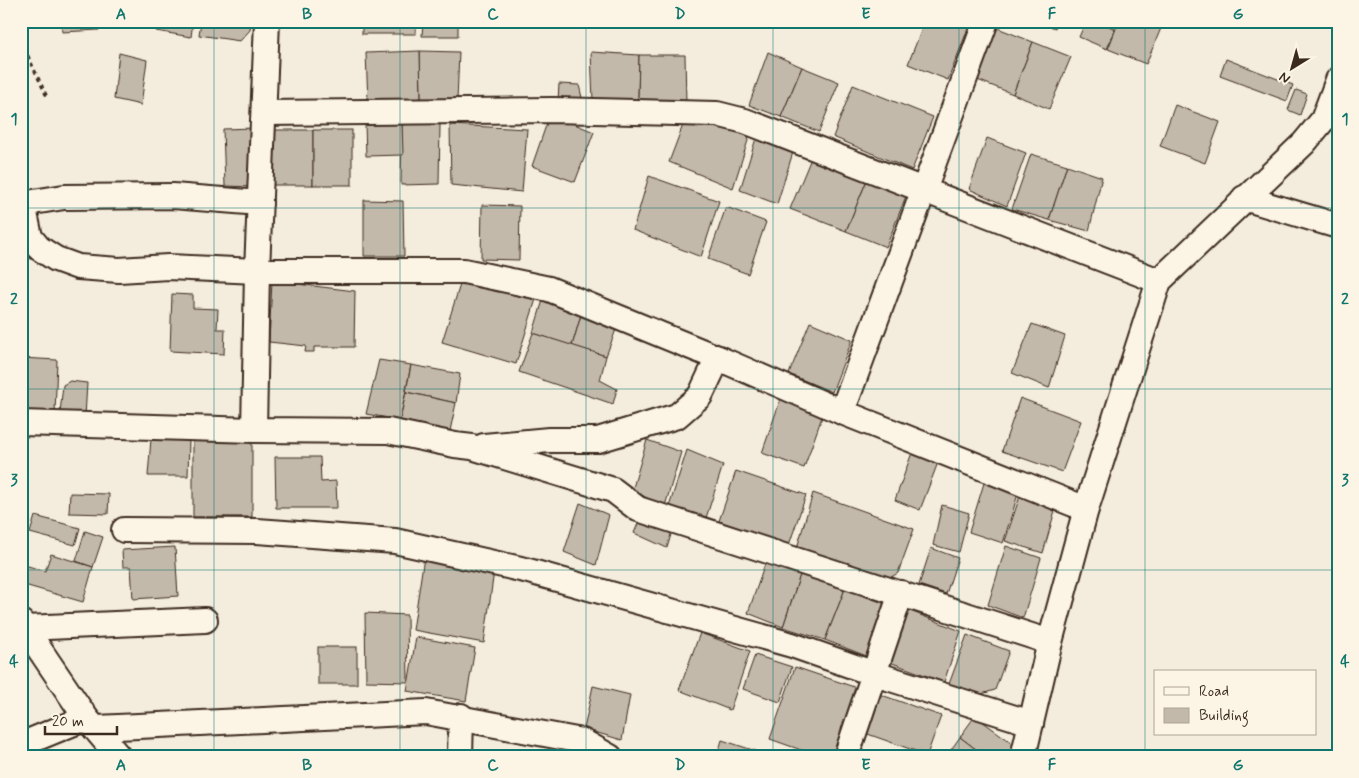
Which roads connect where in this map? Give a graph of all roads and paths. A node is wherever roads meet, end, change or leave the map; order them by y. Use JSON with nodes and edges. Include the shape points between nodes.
{"nodes":[{"id":1,"x":267,"y":21,"type":"edge"},
{"id":2,"x":986,"y":21,"type":"edge"},
{"id":3,"x":21,"y":41,"type":"edge"},
{"id":4,"x":1338,"y":80,"type":"edge"},
{"id":5,"x":48,"y":99,"type":"dead end"},
{"id":6,"x":265,"y":113,"type":"junction"},
{"id":7,"x":1330,"y":122,"type":"edge"},
{"id":8,"x":924,"y":191,"type":"junction"},
{"id":9,"x":1244,"y":198,"type":"junction"},
{"id":10,"x":260,"y":203,"type":"junction"},
{"id":11,"x":22,"y":204,"type":"edge"},
{"id":12,"x":1338,"y":226,"type":"edge"},
{"id":13,"x":257,"y":271,"type":"junction"},
{"id":14,"x":1159,"y":281,"type":"junction"},
{"id":15,"x":718,"y":358,"type":"junction"},
{"id":16,"x":842,"y":412,"type":"junction"},
{"id":17,"x":21,"y":423,"type":"edge"},
{"id":18,"x":254,"y":430,"type":"junction"},
{"id":19,"x":472,"y":447,"type":"junction"},
{"id":20,"x":1086,"y":509,"type":"junction"},
{"id":21,"x":124,"y":530,"type":"dead end"},
{"id":22,"x":901,"y":593,"type":"junction"},
{"id":23,"x":205,"y":620,"type":"dead end"},
{"id":24,"x":23,"y":625,"type":"edge"},
{"id":25,"x":1050,"y":642,"type":"junction"},
{"id":26,"x":875,"y":674,"type":"junction"},
{"id":27,"x":461,"y":716,"type":"junction"},
{"id":28,"x":92,"y":723,"type":"junction"},
{"id":29,"x":1031,"y":723,"type":"junction"},
{"id":30,"x":21,"y":742,"type":"edge"},
{"id":31,"x":119,"y":757,"type":"edge"},
{"id":32,"x":460,"y":757,"type":"edge"},
{"id":33,"x":610,"y":757,"type":"edge"},
{"id":34,"x":846,"y":757,"type":"edge"},
{"id":35,"x":1023,"y":757,"type":"edge"}],
"edges":[{"from":1,"to":6,"type":"street"},
{"from":2,"to":8,"type":"street"},
{"from":3,"to":5,"type":"path"},
{"from":4,"to":7,"type":"street"},
{"from":6,"to":8,"type":"street","via":[[553,110],[717,114],[745,121]]},
{"from":6,"to":10,"type":"street"},
{"from":7,"to":9,"type":"street"},
{"from":8,"to":14,"type":"street"},
{"from":8,"to":16,"type":"street"},
{"from":9,"to":12,"type":"street"},
{"from":9,"to":14,"type":"street"},
{"from":10,"to":11,"type":"street","via":[[173,196],[64,196]]},
{"from":10,"to":13,"type":"street"},
{"from":11,"to":13,"type":"street","via":[[30,237],[39,248],[78,267]]},
{"from":13,"to":15,"type":"street","via":[[464,271],[549,289]]},
{"from":13,"to":18,"type":"street"},
{"from":14,"to":20,"type":"street"},
{"from":15,"to":16,"type":"street"},
{"from":15,"to":19,"type":"street","via":[[700,396],[677,416],[598,440],[550,440]]},
{"from":16,"to":20,"type":"street"},
{"from":17,"to":18,"type":"street"},
{"from":18,"to":19,"type":"street","via":[[388,431]]},
{"from":19,"to":22,"type":"street","via":[[613,490],[638,510]]},
{"from":20,"to":25,"type":"street"},
{"from":21,"to":26,"type":"street","via":[[257,531],[395,540],[525,570],[792,645]]},
{"from":22,"to":25,"type":"street"},
{"from":22,"to":26,"type":"street"},
{"from":23,"to":24,"type":"street"},
{"from":24,"to":28,"type":"street"},
{"from":25,"to":29,"type":"street"},
{"from":26,"to":29,"type":"street"},
{"from":26,"to":34,"type":"street"},
{"from":27,"to":28,"type":"street","via":[[426,712]]},
{"from":27,"to":32,"type":"street"},
{"from":27,"to":33,"type":"street","via":[[582,741]]},
{"from":28,"to":30,"type":"street"},
{"from":28,"to":31,"type":"street"},
{"from":29,"to":35,"type":"street"}]}
